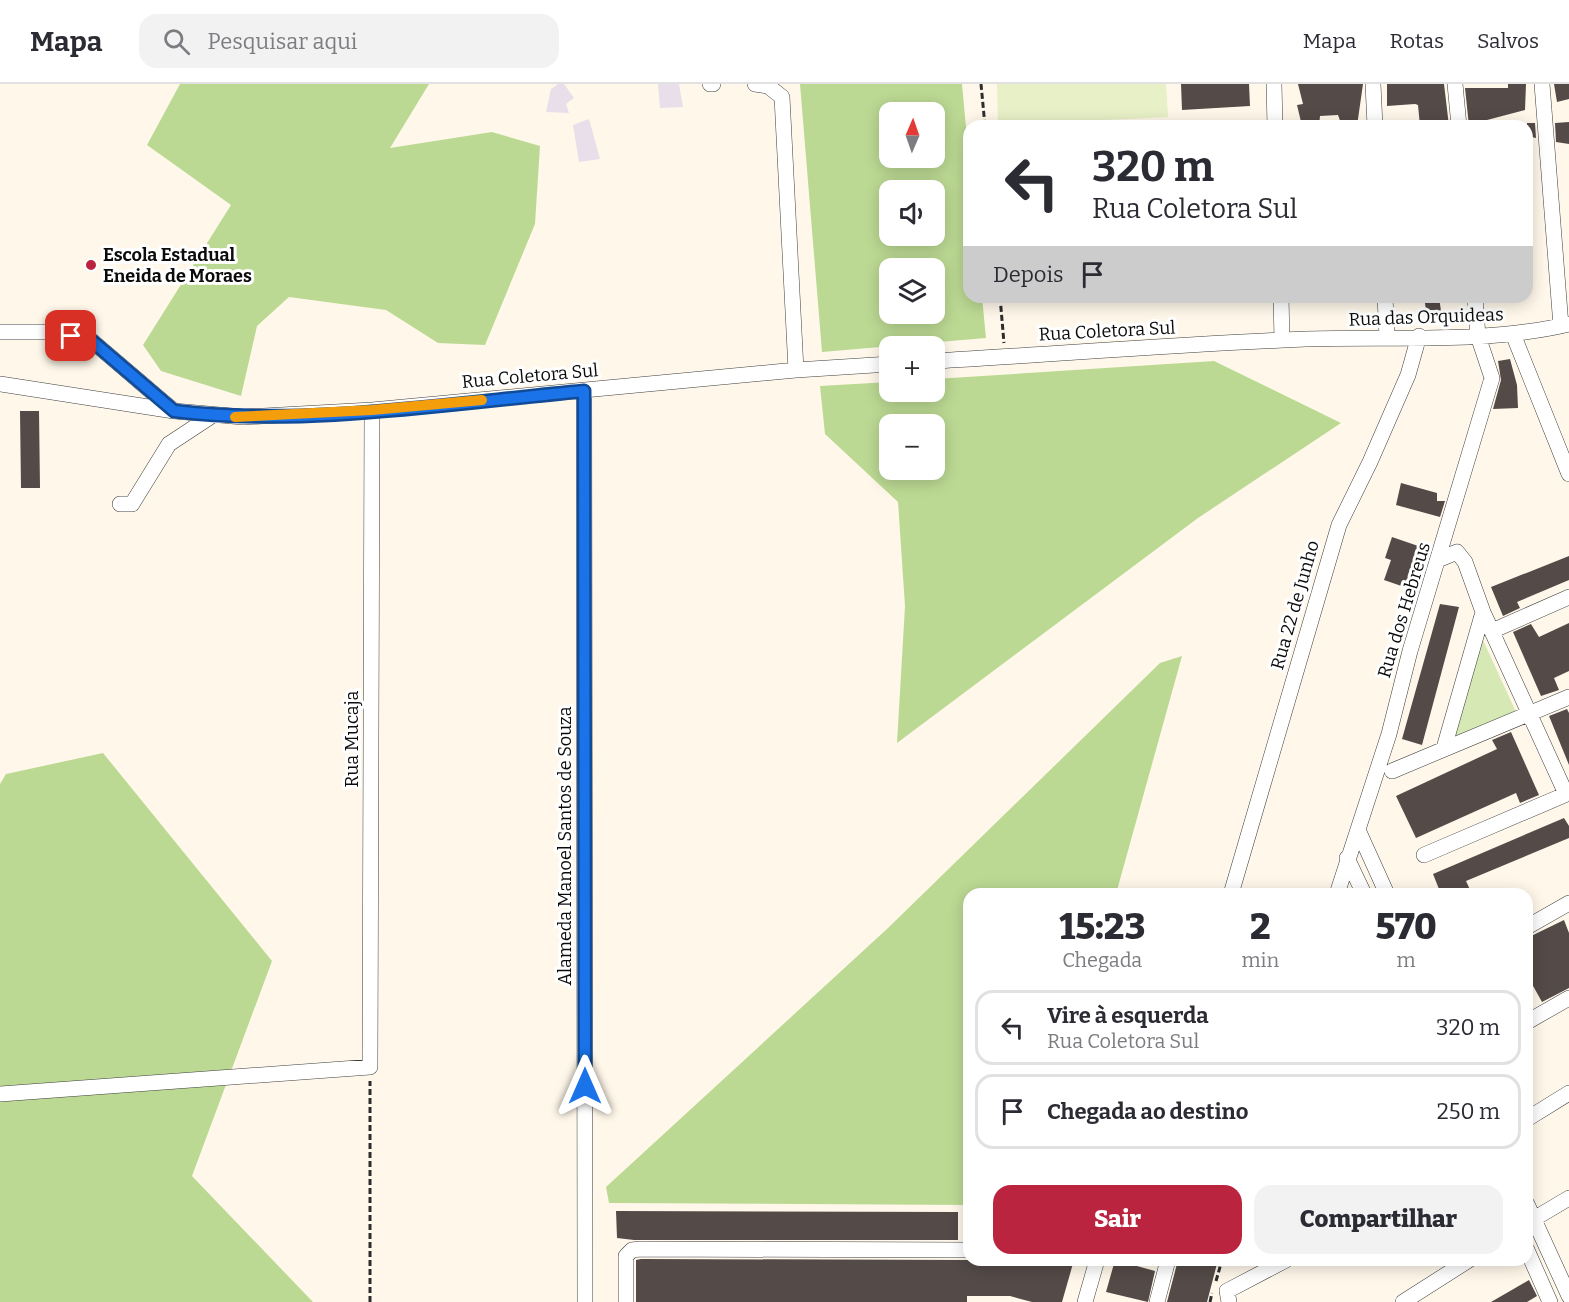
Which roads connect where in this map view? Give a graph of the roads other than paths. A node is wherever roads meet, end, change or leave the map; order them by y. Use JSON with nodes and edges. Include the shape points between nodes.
{"nodes":[{"id":1,"x":755,"y":84,"type":"edge"},
{"id":2,"x":1274,"y":84,"type":"edge"},
{"id":3,"x":1372,"y":84,"type":"edge"},
{"id":4,"x":1455,"y":84,"type":"edge"},
{"id":5,"x":1542,"y":84,"type":"edge"},
{"id":6,"x":1275,"y":120,"type":"edge"},
{"id":7,"x":1375,"y":120,"type":"edge"},
{"id":8,"x":1458,"y":120,"type":"edge"},
{"id":9,"x":1281,"y":303,"type":"edge"},
{"id":10,"x":1385,"y":303,"type":"edge"},
{"id":11,"x":1475,"y":303,"type":"edge"},
{"id":12,"x":1565,"y":325,"type":"edge"},
{"id":13,"x":0,"y":332,"type":"edge"},
{"id":14,"x":1513,"y":334,"type":"junction"},
{"id":15,"x":1419,"y":336,"type":"junction"},
{"id":16,"x":1478,"y":336,"type":"junction"},
{"id":17,"x":1387,"y":337,"type":"junction"},
{"id":18,"x":1282,"y":340,"type":"junction"},
{"id":19,"x":945,"y":361,"type":"edge"},
{"id":20,"x":879,"y":365,"type":"edge"},
{"id":21,"x":796,"y":370,"type":"junction"},
{"id":22,"x":0,"y":384,"type":"edge"},
{"id":23,"x":584,"y":391,"type":"junction"},
{"id":24,"x":372,"y":410,"type":"junction"},
{"id":25,"x":174,"y":411,"type":"junction"},
{"id":26,"x":213,"y":415,"type":"junction"},
{"id":27,"x":1564,"y":452,"type":"edge"},
{"id":28,"x":1569,"y":474,"type":"edge"},
{"id":29,"x":120,"y":504,"type":"dead end"},
{"id":30,"x":1440,"y":559,"type":"junction"},
{"id":31,"x":1569,"y":597,"type":"edge"},
{"id":32,"x":1484,"y":612,"type":"junction"},
{"id":33,"x":1492,"y":631,"type":"junction"},
{"id":34,"x":1569,"y":697,"type":"edge"},
{"id":35,"x":1530,"y":714,"type":"junction"},
{"id":36,"x":1444,"y":748,"type":"junction"},
{"id":37,"x":1392,"y":771,"type":"dead end"},
{"id":38,"x":1568,"y":793,"type":"edge"},
{"id":39,"x":1359,"y":832,"type":"junction"},
{"id":40,"x":1424,"y":855,"type":"dead end"},
{"id":41,"x":1347,"y":858,"type":"junction"},
{"id":42,"x":1233,"y":888,"type":"edge"},
{"id":43,"x":1339,"y":888,"type":"edge"},
{"id":44,"x":1361,"y":888,"type":"edge"},
{"id":45,"x":1384,"y":888,"type":"edge"},
{"id":46,"x":1569,"y":903,"type":"edge"},
{"id":47,"x":1533,"y":924,"type":"edge"},
{"id":48,"x":1569,"y":998,"type":"edge"},
{"id":49,"x":1533,"y":1019,"type":"edge"},
{"id":50,"x":1569,"y":1093,"type":"edge"},
{"id":51,"x":0,"y":1094,"type":"edge"},
{"id":52,"x":1533,"y":1115,"type":"edge"},
{"id":53,"x":1569,"y":1198,"type":"edge"},
{"id":54,"x":1533,"y":1220,"type":"edge"},
{"id":55,"x":1533,"y":1225,"type":"edge"},
{"id":56,"x":963,"y":1250,"type":"edge"},
{"id":57,"x":1533,"y":1264,"type":"edge"},
{"id":58,"x":1095,"y":1266,"type":"edge"},
{"id":59,"x":1166,"y":1266,"type":"edge"},
{"id":60,"x":1275,"y":1266,"type":"edge"},
{"id":61,"x":1460,"y":1266,"type":"edge"},
{"id":62,"x":1569,"y":1298,"type":"edge"},
{"id":63,"x":585,"y":1302,"type":"edge"},
{"id":64,"x":626,"y":1302,"type":"edge"},
{"id":65,"x":1085,"y":1302,"type":"edge"},
{"id":66,"x":1157,"y":1302,"type":"edge"},
{"id":67,"x":1229,"y":1302,"type":"edge"},
{"id":68,"x":1403,"y":1302,"type":"edge"},
{"id":69,"x":1550,"y":1302,"type":"edge"},
{"id":70,"x":1565,"y":1302,"type":"edge"}],
"edges":[{"from":1,"to":21,"type":"street","via":[[768,86],[782,97]]},
{"from":2,"to":6,"type":"street"},
{"from":3,"to":7,"type":"street"},
{"from":4,"to":8,"type":"street"},
{"from":5,"to":12,"type":"street"},
{"from":9,"to":18,"type":"street"},
{"from":10,"to":17,"type":"street"},
{"from":11,"to":16,"type":"street","name":"Rua dos Hebreus"},
{"from":12,"to":14,"type":"street","name":"Rua das Orquideas"},
{"from":13,"to":25,"type":"street","via":[[50,332],[92,341]]},
{"from":14,"to":16,"type":"street","name":"Rua das Orquideas"},
{"from":14,"to":27,"type":"street"},
{"from":15,"to":16,"type":"street","name":"Rua das Orquideas"},
{"from":15,"to":17,"type":"street","name":"Rua das Orquideas"},
{"from":15,"to":42,"type":"street","name":"Rua 22 de Junho","via":[[1408,375],[1339,525]]},
{"from":16,"to":30,"type":"street","name":"Rua dos Hebreus","via":[[1492,378]]},
{"from":17,"to":18,"type":"street","name":"Rua das Orquideas"},
{"from":18,"to":19,"type":"street","name":"Rua Coletora Sul"},
{"from":20,"to":21,"type":"street","name":"Rua Coletora Sul"},
{"from":21,"to":23,"type":"street","name":"Rua Coletora Sul"},
{"from":22,"to":25,"type":"street","name":"Rua Coletora Sul"},
{"from":23,"to":24,"type":"street","name":"Rua Coletora Sul"},
{"from":23,"to":63,"type":"street","name":"Alameda Manoel Santos de Souza"},
{"from":24,"to":26,"type":"street","name":"Rua Coletora Sul"},
{"from":24,"to":51,"type":"street","name":"Rua Mucaja","via":[[370,1067]]},
{"from":25,"to":26,"type":"street","name":"Rua Coletora Sul"},
{"from":26,"to":29,"type":"street","via":[[170,444],[132,504]]},
{"from":27,"to":28,"type":"street"},
{"from":30,"to":32,"type":"street","via":[[1457,552],[1465,562]]},
{"from":30,"to":39,"type":"street","name":"Rua dos Hebreus"},
{"from":31,"to":33,"type":"street"},
{"from":32,"to":33,"type":"street"},
{"from":32,"to":36,"type":"street"},
{"from":33,"to":35,"type":"street"},
{"from":34,"to":35,"type":"street"},
{"from":35,"to":36,"type":"street"},
{"from":35,"to":38,"type":"street"},
{"from":36,"to":37,"type":"street"},
{"from":38,"to":40,"type":"street"},
{"from":39,"to":41,"type":"street","name":"Rua dos Hebreus"},
{"from":39,"to":45,"type":"street"},
{"from":41,"to":43,"type":"street","name":"Rua dos Hebreus"},
{"from":41,"to":44,"type":"street"},
{"from":46,"to":47,"type":"street"},
{"from":48,"to":49,"type":"street"},
{"from":50,"to":52,"type":"street"},
{"from":53,"to":54,"type":"street"},
{"from":55,"to":62,"type":"street"},
{"from":56,"to":64,"type":"street","via":[[632,1250],[626,1256]]},
{"from":57,"to":69,"type":"street"},
{"from":58,"to":65,"type":"street"},
{"from":59,"to":66,"type":"street"},
{"from":60,"to":67,"type":"street","via":[[1227,1291]]},
{"from":61,"to":68,"type":"street"},
{"from":62,"to":70,"type":"street"}]}
